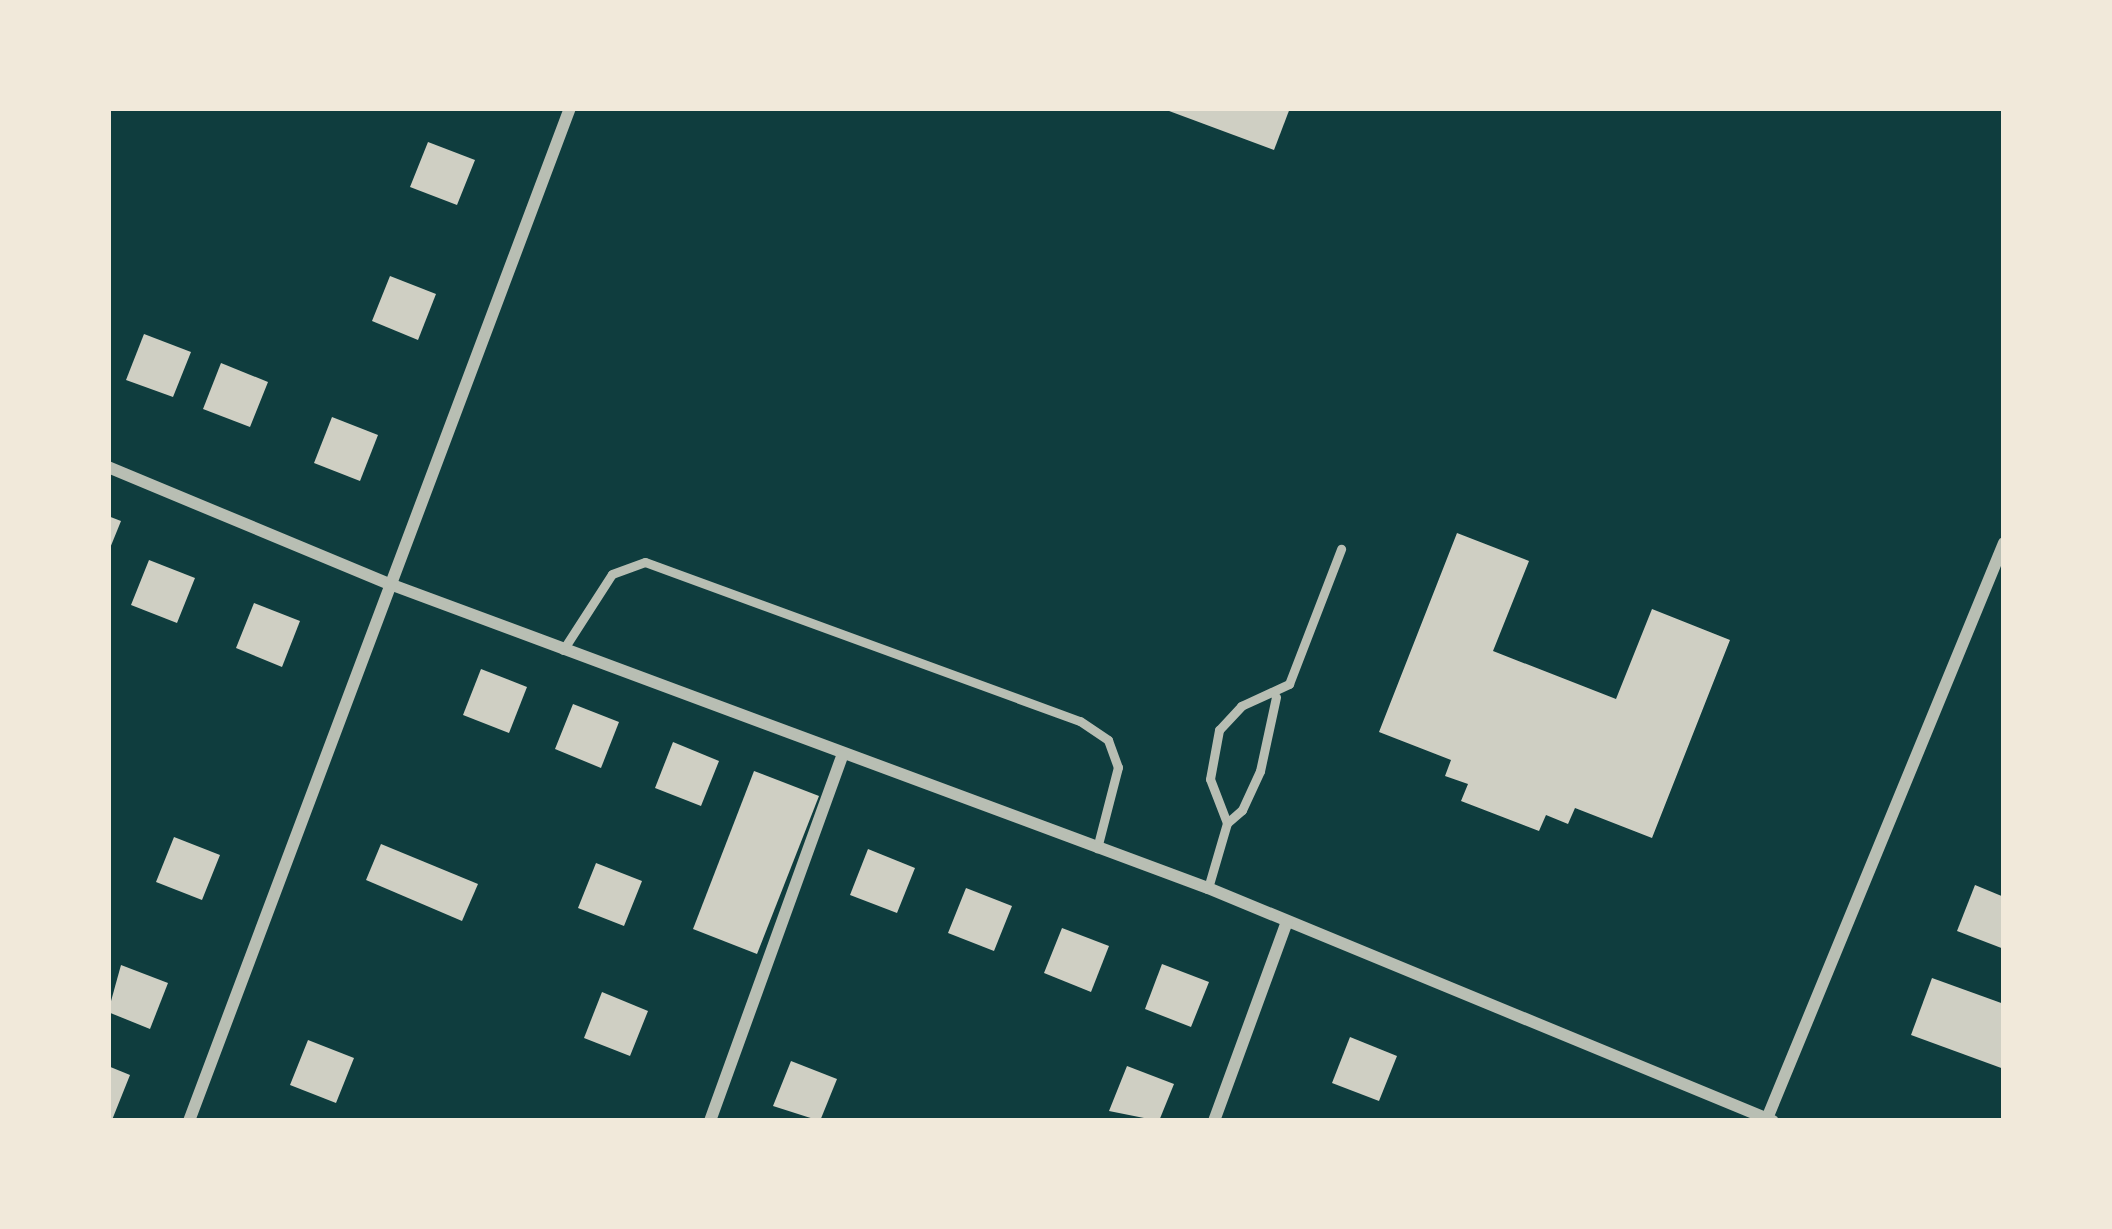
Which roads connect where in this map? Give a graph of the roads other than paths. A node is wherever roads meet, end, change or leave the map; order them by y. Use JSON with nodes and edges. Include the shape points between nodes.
{"nodes":[{"id":1,"x":570,"y":108,"type":"edge"},
{"id":2,"x":108,"y":467,"type":"edge"},
{"id":3,"x":2004,"y":544,"type":"edge"},
{"id":4,"x":1341,"y":549,"type":"dead end"},
{"id":5,"x":387,"y":584,"type":"junction"},
{"id":6,"x":563,"y":650,"type":"junction"},
{"id":7,"x":1276,"y":697,"type":"junction"},
{"id":8,"x":842,"y":757,"type":"junction"},
{"id":9,"x":1227,"y":823,"type":"junction"},
{"id":10,"x":1096,"y":848,"type":"junction"},
{"id":11,"x":1208,"y":888,"type":"junction"},
{"id":12,"x":1287,"y":922,"type":"junction"},
{"id":13,"x":1769,"y":1120,"type":"edge"},
{"id":14,"x":189,"y":1121,"type":"edge"},
{"id":15,"x":710,"y":1121,"type":"edge"},
{"id":16,"x":1214,"y":1121,"type":"edge"}],
"edges":[{"from":1,"to":5,"type":"street"},
{"from":2,"to":5,"type":"street"},
{"from":3,"to":13,"type":"street"},
{"from":4,"to":7,"type":"lane","via":[[1289,684]]},
{"from":5,"to":6,"type":"street"},
{"from":5,"to":14,"type":"street"},
{"from":6,"to":8,"type":"street"},
{"from":6,"to":10,"type":"lane","via":[[613,574],[645,562],[1080,721],[1108,740],[1118,767]]},
{"from":7,"to":9,"type":"lane","via":[[1260,770]]},
{"from":7,"to":9,"type":"lane","via":[[1240,706],[1219,730],[1210,779]]},
{"from":8,"to":10,"type":"street"},
{"from":8,"to":15,"type":"street"},
{"from":9,"to":11,"type":"lane"},
{"from":10,"to":11,"type":"street"},
{"from":11,"to":12,"type":"street"},
{"from":12,"to":13,"type":"street"},
{"from":12,"to":16,"type":"street"}]}
